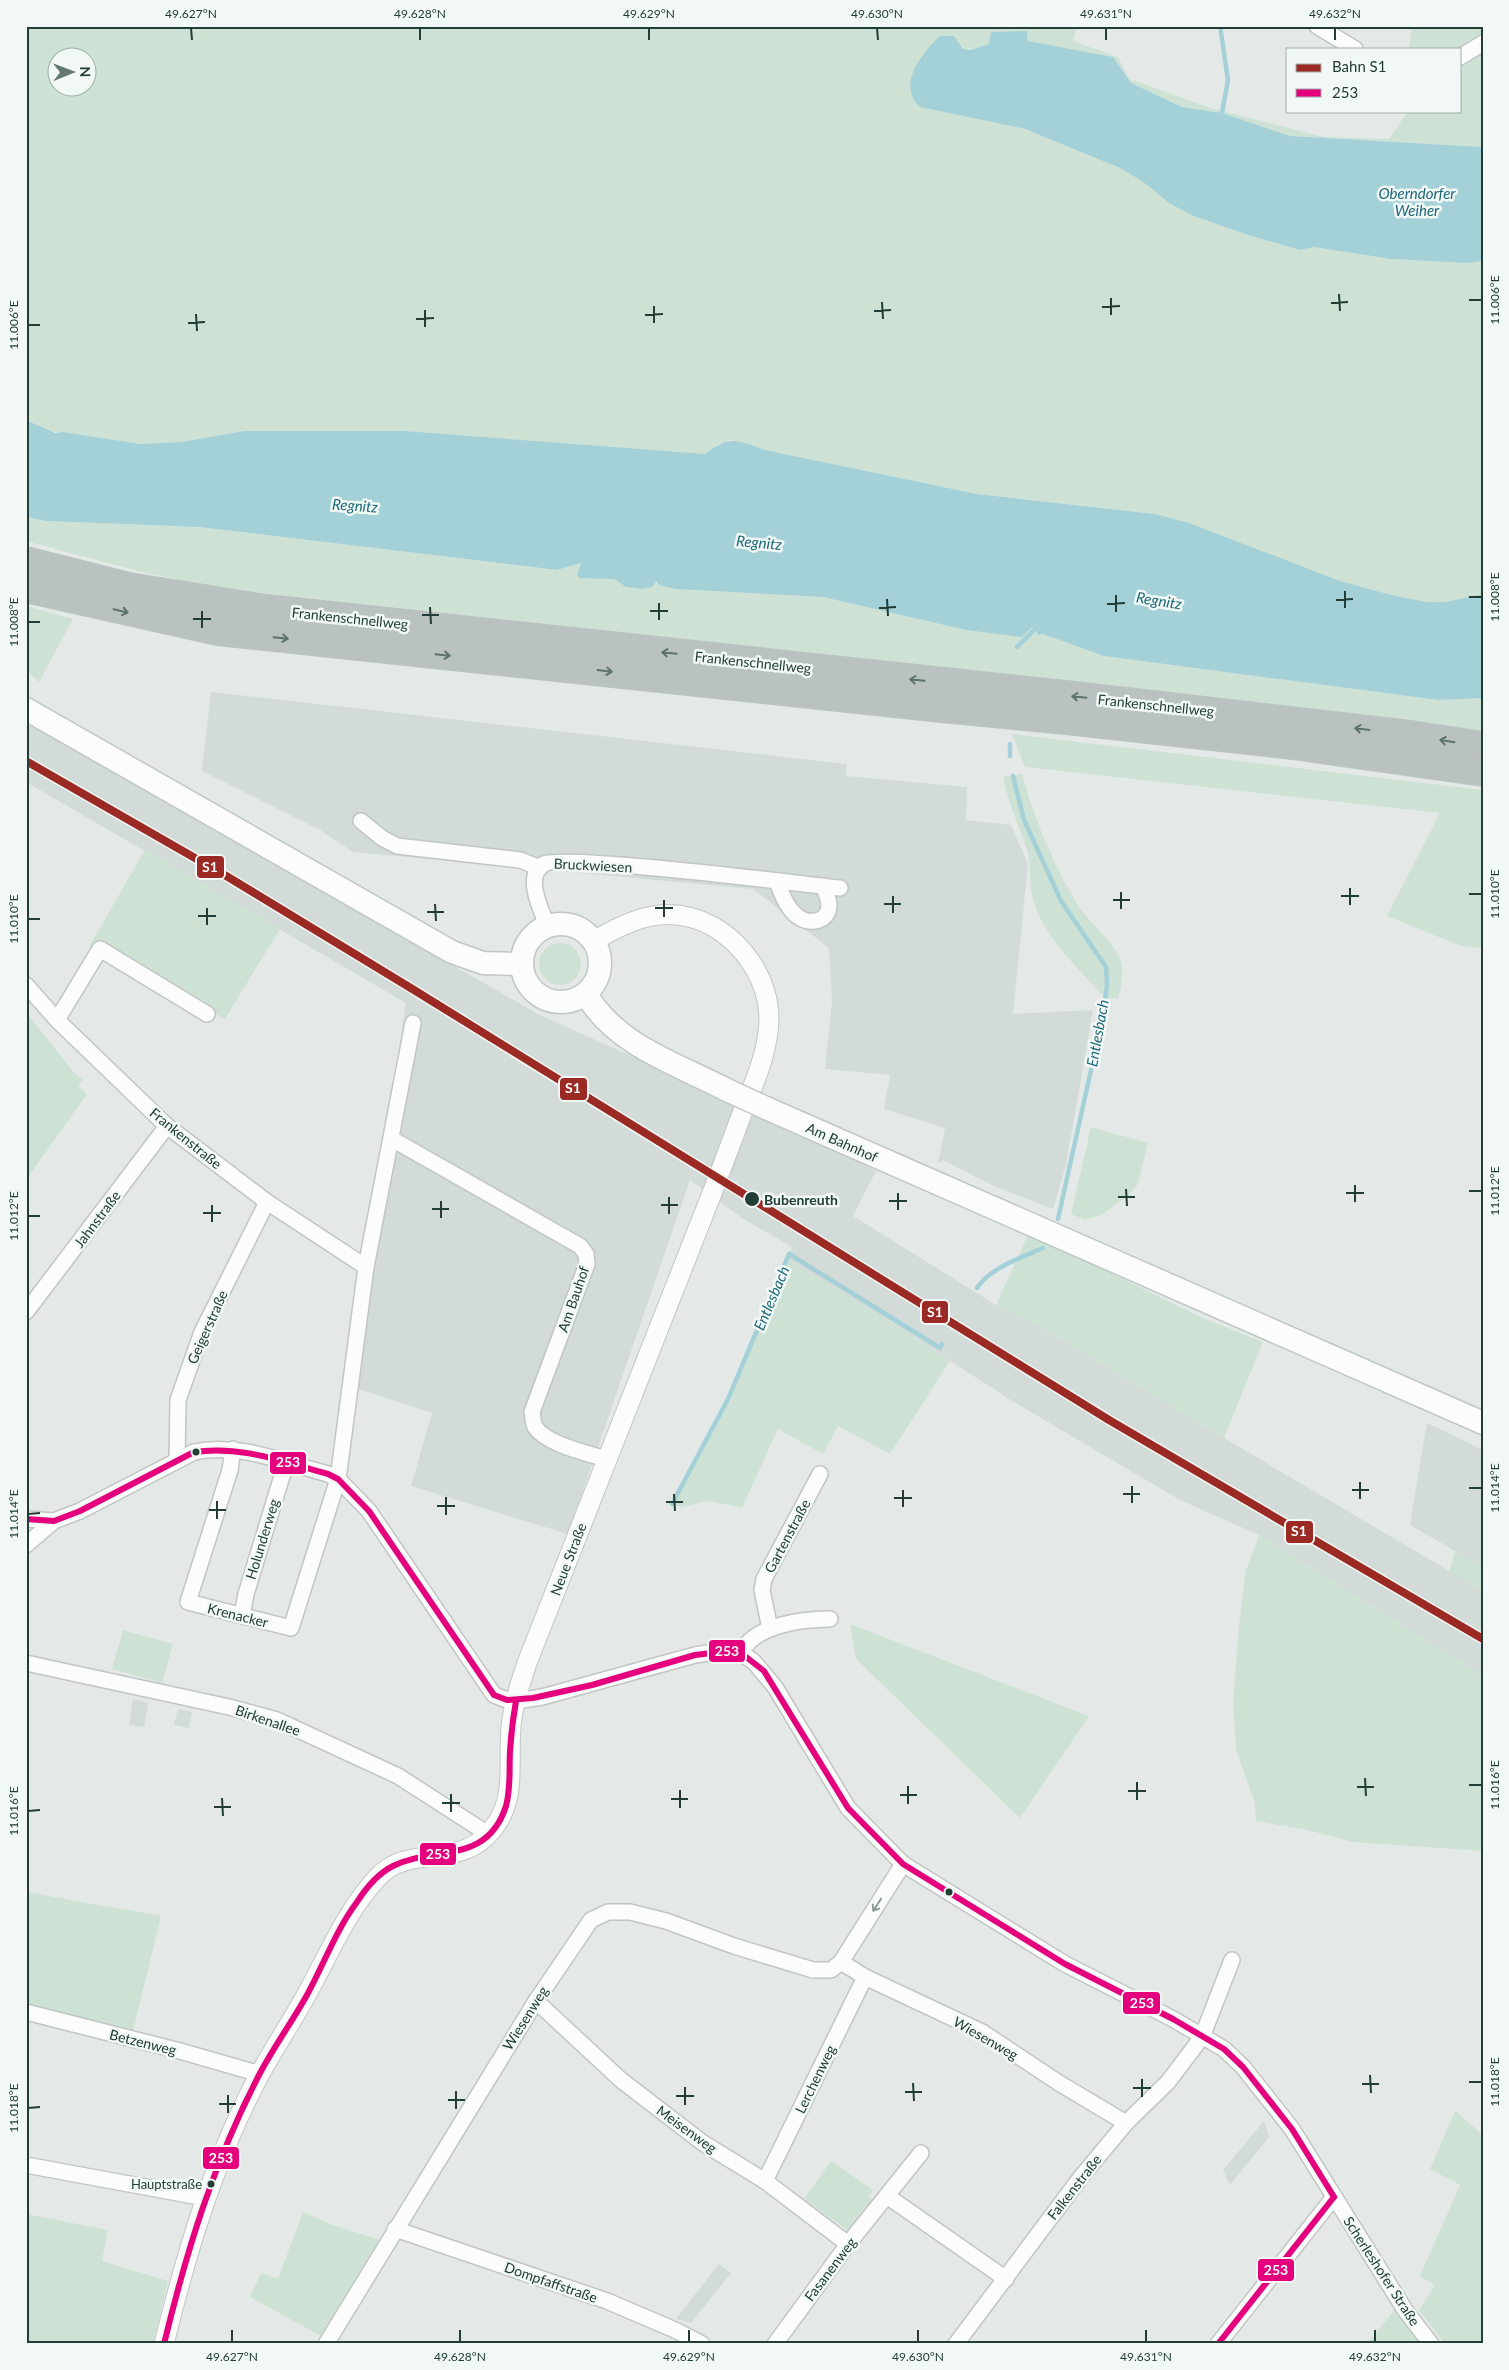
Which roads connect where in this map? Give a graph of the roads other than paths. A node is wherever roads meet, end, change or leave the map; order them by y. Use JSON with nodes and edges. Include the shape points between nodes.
{"nodes":[{"id":1,"x":1317,"y":26,"type":"edge"},
{"id":2,"x":1483,"y":43,"type":"edge"},
{"id":3,"x":1353,"y":48,"type":"edge"},
{"id":4,"x":1462,"y":56,"type":"edge"},
{"id":5,"x":26,"y":561,"type":"edge"},
{"id":6,"x":26,"y":588,"type":"edge"},
{"id":7,"x":26,"y":709,"type":"edge"},
{"id":8,"x":1483,"y":746,"type":"edge"},
{"id":9,"x":1483,"y":772,"type":"edge"},
{"id":10,"x":361,"y":821,"type":"dead end"},
{"id":11,"x":540,"y":868,"type":"junction"},
{"id":12,"x":777,"y":882,"type":"junction"},
{"id":13,"x":823,"y":886,"type":"junction"},
{"id":14,"x":840,"y":888,"type":"dead end"},
{"id":15,"x":548,"y":927,"type":"junction"},
{"id":16,"x":594,"y":942,"type":"junction"},
{"id":17,"x":522,"y":964,"type":"junction"},
{"id":18,"x":26,"y":985,"type":"edge"},
{"id":19,"x":586,"y":994,"type":"junction"},
{"id":20,"x":207,"y":1014,"type":"dead end"},
{"id":21,"x":57,"y":1020,"type":"junction"},
{"id":22,"x":413,"y":1023,"type":"dead end"},
{"id":23,"x":167,"y":1126,"type":"junction"},
{"id":24,"x":392,"y":1139,"type":"junction"},
{"id":25,"x":267,"y":1202,"type":"junction"},
{"id":26,"x":366,"y":1268,"type":"junction"},
{"id":27,"x":28,"y":1306,"type":"edge"},
{"id":28,"x":1483,"y":1423,"type":"edge"},
{"id":29,"x":233,"y":1449,"type":"junction"},
{"id":30,"x":177,"y":1460,"type":"junction"},
{"id":31,"x":606,"y":1460,"type":"junction"},
{"id":32,"x":286,"y":1463,"type":"junction"},
{"id":33,"x":820,"y":1474,"type":"dead end"},
{"id":34,"x":338,"y":1479,"type":"junction"},
{"id":35,"x":26,"y":1520,"type":"edge"},
{"id":36,"x":54,"y":1521,"type":"junction"},
{"id":37,"x":26,"y":1545,"type":"edge"},
{"id":38,"x":242,"y":1615,"type":"junction"},
{"id":39,"x":830,"y":1619,"type":"dead end"},
{"id":40,"x":770,"y":1629,"type":"junction"},
{"id":41,"x":741,"y":1653,"type":"junction"},
{"id":42,"x":26,"y":1663,"type":"edge"},
{"id":43,"x":516,"y":1701,"type":"junction"},
{"id":44,"x":488,"y":1834,"type":"junction"},
{"id":45,"x":903,"y":1864,"type":"junction"},
{"id":46,"x":1232,"y":1960,"type":"dead end"},
{"id":47,"x":840,"y":1962,"type":"junction"},
{"id":48,"x":865,"y":1977,"type":"junction"},
{"id":49,"x":536,"y":2001,"type":"junction"},
{"id":50,"x":26,"y":2012,"type":"edge"},
{"id":51,"x":1202,"y":2037,"type":"junction"},
{"id":52,"x":260,"y":2074,"type":"junction"},
{"id":53,"x":1126,"y":2123,"type":"junction"},
{"id":54,"x":921,"y":2153,"type":"dead end"},
{"id":55,"x":26,"y":2165,"type":"edge"},
{"id":56,"x":764,"y":2181,"type":"junction"},
{"id":57,"x":887,"y":2196,"type":"junction"},
{"id":58,"x":1334,"y":2197,"type":"junction"},
{"id":59,"x":205,"y":2198,"type":"junction"},
{"id":60,"x":395,"y":2229,"type":"junction"},
{"id":61,"x":848,"y":2244,"type":"junction"},
{"id":62,"x":1006,"y":2279,"type":"junction"},
{"id":63,"x":164,"y":2344,"type":"edge"},
{"id":64,"x":326,"y":2344,"type":"edge"},
{"id":65,"x":702,"y":2344,"type":"edge"},
{"id":66,"x":775,"y":2344,"type":"edge"},
{"id":67,"x":956,"y":2344,"type":"edge"},
{"id":68,"x":1218,"y":2344,"type":"edge"},
{"id":69,"x":1431,"y":2344,"type":"edge"}],
"edges":[{"from":1,"to":3,"type":"street"},
{"from":2,"to":4,"type":"street"},
{"from":8,"to":5,"type":"highway","name":"Frankenschnellweg","one_way":true,"via":[[1076,696],[258,608],[129,587]]},
{"from":6,"to":9,"type":"highway","name":"Frankenschnellweg","one_way":true,"via":[[218,631],[1134,727]]},
{"from":7,"to":17,"type":"main road","via":[[452,952],[483,963]]},
{"from":10,"to":11,"type":"street","name":"Bruckwiesen","via":[[397,846],[520,860]]},
{"from":11,"to":12,"type":"street","name":"Bruckwiesen","via":[[556,861]]},
{"from":11,"to":15,"type":"street","via":[[534,883]]},
{"from":12,"to":13,"type":"street","name":"Bruckwiesen"},
{"from":12,"to":13,"type":"street","via":[[785,902],[795,914],[813,922],[827,914],[829,905]]},
{"from":13,"to":14,"type":"street","name":"Bruckwiesen"},
{"from":15,"to":16,"type":"main road","via":[[559,924],[572,926]]},
{"from":15,"to":17,"type":"main road","via":[[535,934],[526,945]]},
{"from":16,"to":19,"type":"main road","via":[[599,952],[600,970],[594,986]]},
{"from":16,"to":31,"type":"street","name":"Neue Straße","via":[[622,924],[642,917],[668,915],[692,918],[722,931],[738,945],[756,971],[769,1017],[763,1058]]},
{"from":17,"to":19,"type":"main road","via":[[527,983],[536,994],[547,1000],[561,1003],[574,1001]]},
{"from":18,"to":21,"type":"street","name":"Frankenstraße"},
{"from":19,"to":28,"type":"main road","name":"Am Bahnhof","bridge":true,"via":[[607,1023],[642,1048],[727,1090]]},
{"from":20,"to":21,"type":"street","via":[[100,949]]},
{"from":21,"to":23,"type":"street","name":"Frankenstraße"},
{"from":22,"to":24,"type":"street"},
{"from":23,"to":25,"type":"street","name":"Frankenstraße"},
{"from":23,"to":27,"type":"street","name":"Jahnstraße"},
{"from":24,"to":26,"type":"street"},
{"from":24,"to":31,"type":"street","name":"Am Bauhof","via":[[580,1246],[586,1254],[587,1264],[532,1412],[534,1425],[541,1433],[556,1442]]},
{"from":25,"to":26,"type":"street","name":"Frankenstraße"},
{"from":25,"to":30,"type":"street","name":"Geigerstraße","via":[[202,1332],[181,1391]]},
{"from":26,"to":34,"type":"street"},
{"from":29,"to":30,"type":"street","via":[[209,1448]]},
{"from":29,"to":32,"type":"street"},
{"from":29,"to":38,"type":"street","name":"Krenacker","via":[[230,1470],[188,1602]]},
{"from":30,"to":36,"type":"street","via":[[80,1511]]},
{"from":31,"to":43,"type":"street","name":"Neue Straße","via":[[527,1664]]},
{"from":32,"to":34,"type":"street"},
{"from":32,"to":38,"type":"street","name":"Holunderweg"},
{"from":33,"to":40,"type":"street","name":"Gartenstraße","via":[[764,1579],[762,1590]]},
{"from":34,"to":38,"type":"street","name":"Krenacker","via":[[291,1628]]},
{"from":34,"to":43,"type":"street","via":[[369,1511],[494,1695]]},
{"from":35,"to":36,"type":"street"},
{"from":36,"to":37,"type":"street"},
{"from":39,"to":40,"type":"street","via":[[810,1619]]},
{"from":40,"to":41,"type":"street","via":[[746,1644]]},
{"from":41,"to":43,"type":"street","via":[[728,1651],[695,1655],[592,1685]]},
{"from":41,"to":45,"type":"street","name":"Scherleshofer Straße","via":[[764,1671],[848,1808]]},
{"from":42,"to":44,"type":"street","name":"Birkenallee","via":[[277,1720],[398,1776]]},
{"from":43,"to":44,"type":"street","name":"Neue Straße","via":[[511,1726],[509,1796],[503,1813]]},
{"from":44,"to":52,"type":"street","via":[[475,1847],[464,1852],[411,1860],[381,1874],[350,1912],[294,2018]]},
{"from":45,"to":47,"type":"street","one_way":true},
{"from":45,"to":51,"type":"street","name":"Scherleshofer Straße","via":[[1065,1964]]},
{"from":46,"to":51,"type":"street"},
{"from":47,"to":48,"type":"street","name":"Wiesenweg"},
{"from":47,"to":49,"type":"street","name":"Wiesenweg","via":[[831,1970],[813,1970],[666,1921],[630,1912],[608,1912],[592,1920]]},
{"from":48,"to":53,"type":"street","name":"Wiesenweg","via":[[982,2032]]},
{"from":48,"to":56,"type":"street","name":"Lerchenweg"},
{"from":49,"to":56,"type":"street","name":"Meisenweg","via":[[621,2080],[703,2142]]},
{"from":49,"to":60,"type":"street","name":"Wiesenweg"},
{"from":50,"to":52,"type":"street","name":"Betzenweg"},
{"from":51,"to":53,"type":"street","name":"Falkenstraße","via":[[1168,2082]]},
{"from":51,"to":58,"type":"street","name":"Scherleshofer Straße","via":[[1224,2049],[1268,2096],[1292,2128]]},
{"from":52,"to":59,"type":"street"},
{"from":53,"to":62,"type":"street","name":"Falkenstraße","via":[[1081,2177]]},
{"from":54,"to":57,"type":"street","name":"Fasanenweg"},
{"from":55,"to":59,"type":"street"},
{"from":56,"to":61,"type":"street","name":"Meisenweg"},
{"from":57,"to":61,"type":"street","name":"Fasanenweg"},
{"from":57,"to":62,"type":"street"},
{"from":58,"to":68,"type":"street"},
{"from":58,"to":69,"type":"street","name":"Scherleshofer Straße","via":[[1404,2308]]},
{"from":59,"to":63,"type":"street"},
{"from":60,"to":64,"type":"street","name":"Wiesenweg"},
{"from":60,"to":65,"type":"street","name":"Dompfaffstraße","via":[[608,2301]]},
{"from":61,"to":66,"type":"street","name":"Fasanenweg"},
{"from":62,"to":67,"type":"street","name":"Falkenstraße"}]}
